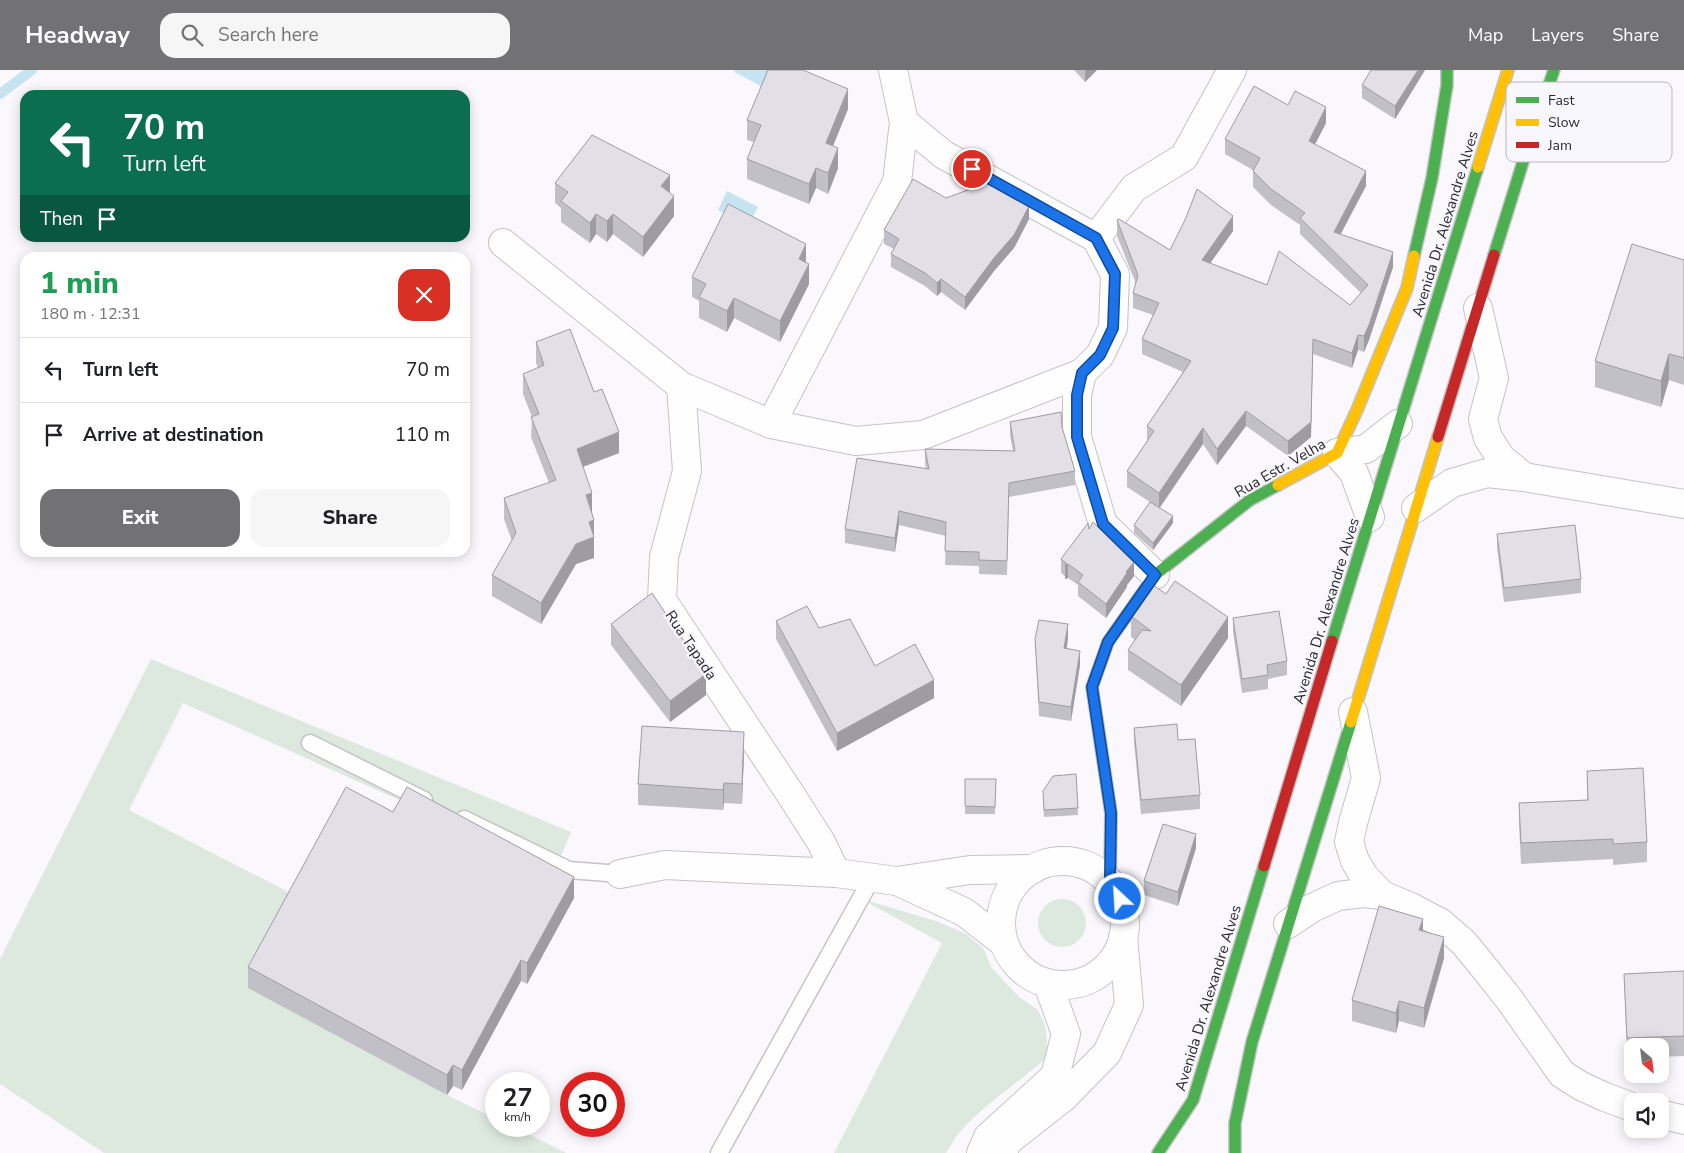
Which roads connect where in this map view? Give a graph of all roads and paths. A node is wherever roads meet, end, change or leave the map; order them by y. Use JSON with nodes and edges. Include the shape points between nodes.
{"nodes":[{"id":1,"x":893,"y":70,"type":"edge"},
{"id":2,"x":1232,"y":70,"type":"edge"},
{"id":3,"x":1447,"y":70,"type":"edge"},
{"id":4,"x":1508,"y":70,"type":"edge"},
{"id":5,"x":1554,"y":70,"type":"edge"},
{"id":6,"x":1550,"y":82,"type":"edge"},
{"id":7,"x":904,"y":122,"type":"junction"},
{"id":8,"x":1523,"y":162,"type":"edge"},
{"id":9,"x":1096,"y":238,"type":"junction"},
{"id":10,"x":503,"y":242,"type":"dead end"},
{"id":11,"x":1478,"y":308,"type":"junction"},
{"id":12,"x":1082,"y":373,"type":"junction"},
{"id":13,"x":681,"y":386,"type":"junction"},
{"id":14,"x":771,"y":424,"type":"junction"},
{"id":15,"x":1398,"y":424,"type":"junction"},
{"id":16,"x":1338,"y":453,"type":"junction"},
{"id":17,"x":1524,"y":477,"type":"junction"},
{"id":18,"x":1684,"y":504,"type":"edge"},
{"id":19,"x":1416,"y":508,"type":"junction"},
{"id":20,"x":1370,"y":517,"type":"junction"},
{"id":21,"x":1155,"y":575,"type":"junction"},
{"id":22,"x":1353,"y":712,"type":"junction"},
{"id":23,"x":310,"y":744,"type":"dead end"},
{"id":24,"x":435,"y":805,"type":"edge"},
{"id":25,"x":453,"y":813,"type":"edge"},
{"id":26,"x":1033,"y":869,"type":"junction"},
{"id":27,"x":836,"y":873,"type":"junction"},
{"id":28,"x":620,"y":874,"type":"joint"},
{"id":29,"x":884,"y":879,"type":"junction"},
{"id":30,"x":1110,"y":882,"type":"junction"},
{"id":31,"x":1382,"y":895,"type":"junction"},
{"id":32,"x":1288,"y":924,"type":"junction"},
{"id":33,"x":1123,"y":937,"type":"junction"},
{"id":34,"x":1004,"y":943,"type":"junction"},
{"id":35,"x":1048,"y":984,"type":"junction"},
{"id":36,"x":1624,"y":1104,"type":"edge"},
{"id":37,"x":1669,"y":1116,"type":"edge"},
{"id":38,"x":1684,"y":1120,"type":"edge"},
{"id":39,"x":719,"y":1153,"type":"edge"},
{"id":40,"x":981,"y":1153,"type":"edge"},
{"id":41,"x":1002,"y":1153,"type":"edge"},
{"id":42,"x":1158,"y":1153,"type":"edge"},
{"id":43,"x":1235,"y":1153,"type":"edge"}],
"edges":[{"from":1,"to":7,"type":"street"},
{"from":2,"to":9,"type":"street","via":[[1184,157],[1134,188]]},
{"from":3,"to":16,"type":"main road","name":"Rua Estr. Velha","via":[[1432,178],[1407,288]]},
{"from":4,"to":15,"type":"main road","name":"Avenida Dr. Alexandre Alves"},
{"from":5,"to":6,"type":"main road"},
{"from":7,"to":9,"type":"street","via":[[944,154]]},
{"from":7,"to":14,"type":"street","via":[[896,182]]},
{"from":8,"to":11,"type":"main road"},
{"from":9,"to":12,"type":"street","via":[[1115,274],[1113,328],[1100,355]]},
{"from":10,"to":13,"type":"street"},
{"from":11,"to":17,"type":"street","via":[[1494,378],[1483,419],[1488,438],[1501,458]]},
{"from":11,"to":19,"type":"main road"},
{"from":12,"to":14,"type":"street","via":[[923,435],[856,441]]},
{"from":12,"to":21,"type":"street","via":[[1077,395],[1077,437],[1103,524]]},
{"from":13,"to":14,"type":"street"},
{"from":13,"to":27,"type":"street","name":"Rua Tapada","via":[[687,471],[664,557],[662,600],[793,798]]},
{"from":15,"to":16,"type":"street","via":[[1366,449]]},
{"from":15,"to":20,"type":"main road","name":"Avenida Dr. Alexandre Alves"},
{"from":16,"to":20,"type":"street","via":[[1354,473]]},
{"from":16,"to":21,"type":"main road","name":"Rua Estr. Velha","via":[[1250,500]]},
{"from":17,"to":18,"type":"street"},
{"from":17,"to":19,"type":"street","via":[[1488,473],[1452,483]]},
{"from":19,"to":22,"type":"main road"},
{"from":20,"to":42,"type":"main road","name":"Avenida Dr. Alexandre Alves","via":[[1193,1100]]},
{"from":21,"to":30,"type":"main road","name":"Rua Estr. Velha","via":[[1108,642],[1092,687],[1111,813]]},
{"from":22,"to":31,"type":"street","via":[[1366,778],[1350,842],[1355,861],[1364,876]]},
{"from":22,"to":32,"type":"main road"},
{"from":23,"to":24,"type":"lane"},
{"from":25,"to":28,"type":"lane","via":[[569,870]]},
{"from":26,"to":29,"type":"street","via":[[970,870]]},
{"from":26,"to":30,"type":"street","via":[[1053,862],[1075,862],[1095,870]]},
{"from":26,"to":34,"type":"street","via":[[1016,882],[1005,901],[1001,922]]},
{"from":27,"to":28,"type":"street","via":[[665,866]]},
{"from":27,"to":29,"type":"street"},
{"from":29,"to":34,"type":"street","via":[[964,912]]},
{"from":29,"to":39,"type":"lane"},
{"from":30,"to":33,"type":"street","via":[[1120,899],[1125,918]]},
{"from":31,"to":32,"type":"street","via":[[1338,896]]},
{"from":31,"to":36,"type":"street","via":[[1441,923],[1464,944],[1562,1074],[1605,1098]]},
{"from":32,"to":43,"type":"main road","via":[[1252,1042],[1235,1123]]},
{"from":33,"to":35,"type":"street","via":[[1116,955],[1104,970],[1087,980],[1068,985]]},
{"from":33,"to":41,"type":"street","via":[[1129,1005],[1107,1053],[1064,1097],[1008,1141]]},
{"from":34,"to":35,"type":"street","via":[[1014,962],[1031,976]]},
{"from":35,"to":40,"type":"street","via":[[1066,1034],[1055,1076],[988,1137]]},
{"from":37,"to":38,"type":"street"}]}
